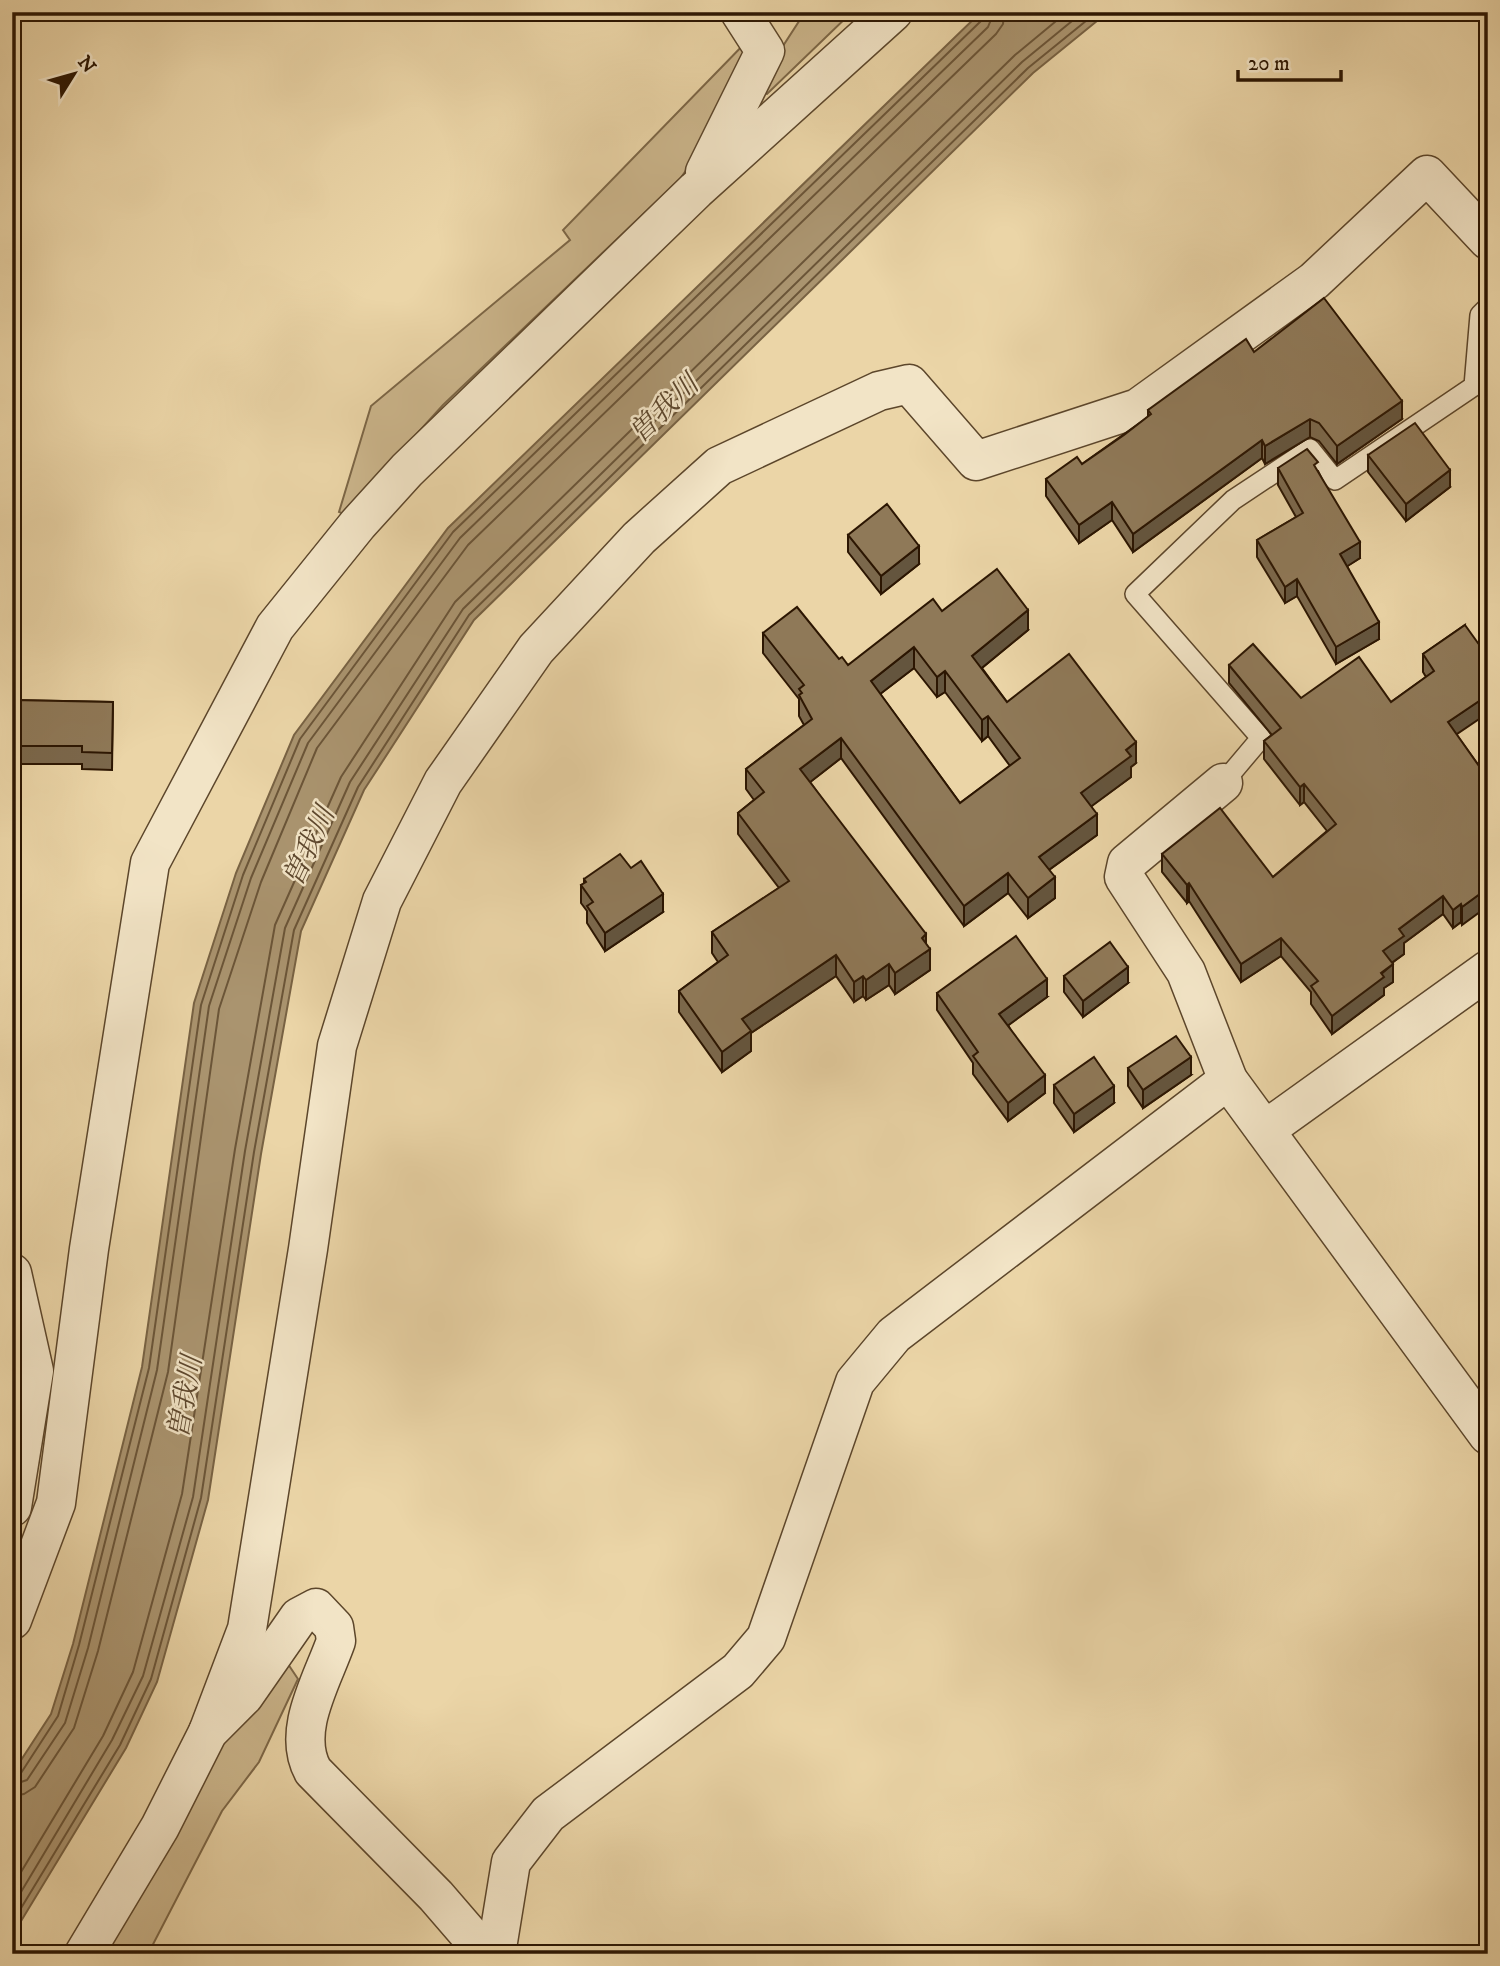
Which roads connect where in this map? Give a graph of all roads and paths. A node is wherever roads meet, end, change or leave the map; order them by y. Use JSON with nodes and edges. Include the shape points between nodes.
{"nodes":[{"id":1,"x":740,"y":12,"type":"edge"},
{"id":2,"x":893,"y":12,"type":"edge"},
{"id":3,"x":696,"y":190,"type":"junction"},
{"id":4,"x":1488,"y":240,"type":"edge"},
{"id":5,"x":1488,"y":307,"type":"edge"},
{"id":6,"x":1223,"y":783,"type":"joint"},
{"id":7,"x":1488,"y":970,"type":"edge"},
{"id":8,"x":1228,"y":1080,"type":"junction"},
{"id":9,"x":1265,"y":1130,"type":"junction"},
{"id":10,"x":89,"y":1249,"type":"junction"},
{"id":11,"x":12,"y":1273,"type":"edge"},
{"id":12,"x":34,"y":1371,"type":"junction"},
{"id":13,"x":12,"y":1432,"type":"edge"},
{"id":14,"x":1488,"y":1435,"type":"edge"},
{"id":15,"x":12,"y":1507,"type":"edge"},
{"id":16,"x":12,"y":1620,"type":"edge"},
{"id":17,"x":208,"y":1732,"type":"junction"},
{"id":18,"x":84,"y":1954,"type":"edge"},
{"id":19,"x":486,"y":1954,"type":"edge"},
{"id":20,"x":496,"y":1954,"type":"edge"}],
"edges":[{"from":1,"to":3,"type":"street","via":[[765,51]]},
{"from":2,"to":3,"type":"street"},
{"from":3,"to":10,"type":"street","via":[[407,470],[275,627],[150,863]]},
{"from":4,"to":17,"type":"street","via":[[1427,174],[1314,281],[1138,408],[976,461],[909,384],[879,391],[719,467],[639,538],[536,649],[437,794],[383,901],[337,1046],[247,1629]]},
{"from":5,"to":6,"type":"lane","via":[[1480,315],[1474,386],[1335,480],[1310,449],[1233,500],[1135,594],[1261,738]]},
{"from":6,"to":8,"type":"street","via":[[1127,863],[1124,877],[1186,972]]},
{"from":7,"to":9,"type":"street"},
{"from":8,"to":9,"type":"street"},
{"from":8,"to":20,"type":"street","via":[[894,1335],[856,1381],[766,1638],[738,1671],[548,1814],[511,1861]]},
{"from":9,"to":14,"type":"street"},
{"from":10,"to":12,"type":"street"},
{"from":10,"to":16,"type":"street","via":[[56,1503]]},
{"from":11,"to":12,"type":"street"},
{"from":12,"to":13,"type":"street"},
{"from":12,"to":15,"type":"street"},
{"from":17,"to":18,"type":"street","via":[[160,1827]]},
{"from":17,"to":19,"type":"street","via":[[244,1696],[299,1617],[316,1608],[334,1628],[336,1641],[303,1736],[304,1755],[313,1771],[436,1896]]}]}
